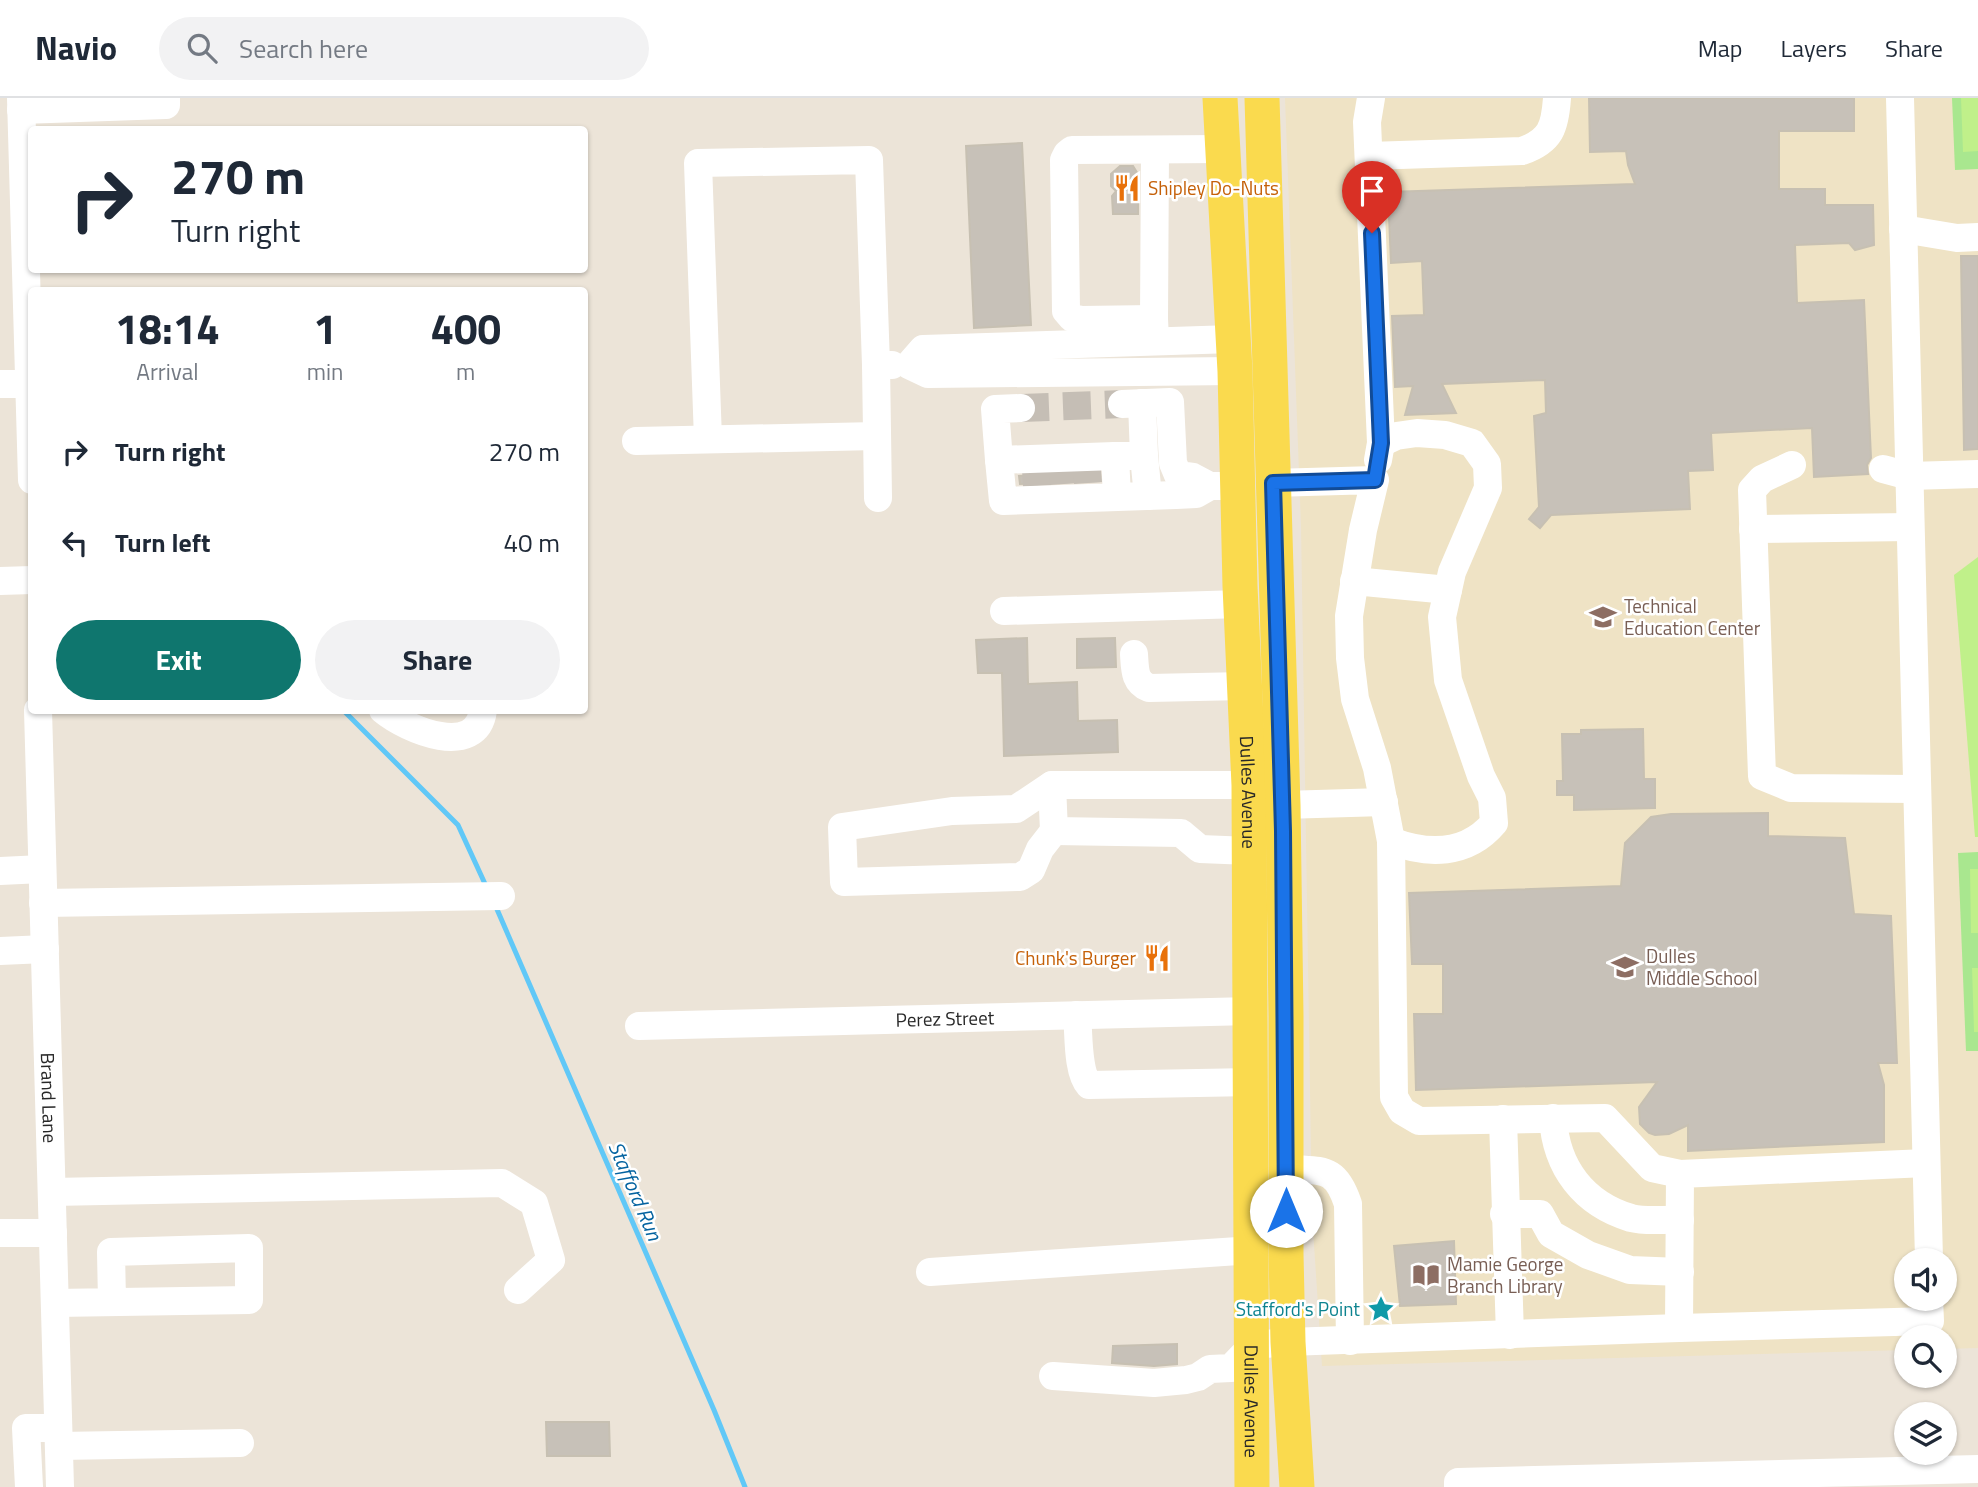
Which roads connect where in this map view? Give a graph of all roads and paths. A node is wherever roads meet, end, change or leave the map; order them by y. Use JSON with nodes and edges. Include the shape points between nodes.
{"nodes":[{"id":1,"x":166,"y":98,"type":"edge"},
{"id":2,"x":1220,"y":98,"type":"edge"},
{"id":3,"x":1262,"y":98,"type":"edge"},
{"id":4,"x":1371,"y":98,"type":"edge"},
{"id":5,"x":1557,"y":98,"type":"edge"},
{"id":6,"x":1900,"y":98,"type":"edge"},
{"id":7,"x":21,"y":104,"type":"edge"},
{"id":8,"x":1155,"y":149,"type":"junction"},
{"id":9,"x":1222,"y":149,"type":"junction"},
{"id":10,"x":1369,"y":156,"type":"junction"},
{"id":11,"x":1903,"y":229,"type":"junction"},
{"id":12,"x":1978,"y":237,"type":"edge"},
{"id":13,"x":1155,"y":329,"type":"junction"},
{"id":14,"x":1234,"y":355,"type":"junction"},
{"id":15,"x":876,"y":365,"type":"junction"},
{"id":16,"x":909,"y":365,"type":"junction"},
{"id":17,"x":0,"y":384,"type":"edge"},
{"id":18,"x":28,"y":384,"type":"joint"},
{"id":19,"x":1008,"y":408,"type":"dead end"},
{"id":20,"x":877,"y":436,"type":"junction"},
{"id":21,"x":708,"y":439,"type":"junction"},
{"id":22,"x":636,"y":441,"type":"dead end"},
{"id":23,"x":1381,"y":443,"type":"junction"},
{"id":24,"x":1144,"y":456,"type":"junction"},
{"id":25,"x":1115,"y":457,"type":"junction"},
{"id":26,"x":999,"y":460,"type":"junction"},
{"id":27,"x":1791,"y":465,"type":"dead end"},
{"id":28,"x":1896,"y":473,"type":"junction"},
{"id":29,"x":1978,"y":474,"type":"edge"},
{"id":30,"x":1062,"y":478,"type":"junction"},
{"id":31,"x":1375,"y":480,"type":"junction"},
{"id":32,"x":1273,"y":483,"type":"junction"},
{"id":33,"x":1224,"y":486,"type":"junction"},
{"id":34,"x":1147,"y":496,"type":"junction"},
{"id":35,"x":878,"y":498,"type":"dead end"},
{"id":36,"x":1117,"y":498,"type":"junction"},
{"id":37,"x":1910,"y":527,"type":"junction"},
{"id":38,"x":1753,"y":529,"type":"junction"},
{"id":39,"x":0,"y":580,"type":"edge"},
{"id":40,"x":28,"y":580,"type":"edge"},
{"id":41,"x":1354,"y":581,"type":"junction"},
{"id":42,"x":1448,"y":590,"type":"junction"},
{"id":43,"x":1241,"y":604,"type":"junction"},
{"id":44,"x":1004,"y":611,"type":"dead end"},
{"id":45,"x":1134,"y":654,"type":"dead end"},
{"id":46,"x":1245,"y":686,"type":"junction"},
{"id":47,"x":38,"y":714,"type":"edge"},
{"id":48,"x":388,"y":714,"type":"edge"},
{"id":49,"x":482,"y":714,"type":"edge"},
{"id":50,"x":1052,"y":785,"type":"junction"},
{"id":51,"x":1249,"y":785,"type":"junction"},
{"id":52,"x":1917,"y":789,"type":"junction"},
{"id":53,"x":1384,"y":802,"type":"junction"},
{"id":54,"x":1283,"y":805,"type":"junction"},
{"id":55,"x":1054,"y":831,"type":"junction"},
{"id":56,"x":1391,"y":841,"type":"junction"},
{"id":57,"x":1250,"y":850,"type":"junction"},
{"id":58,"x":42,"y":869,"type":"junction"},
{"id":59,"x":0,"y":871,"type":"edge"},
{"id":60,"x":501,"y":897,"type":"dead end"},
{"id":61,"x":43,"y":903,"type":"junction"},
{"id":62,"x":45,"y":949,"type":"junction"},
{"id":63,"x":0,"y":951,"type":"edge"},
{"id":64,"x":1251,"y":1011,"type":"junction"},
{"id":65,"x":1077,"y":1015,"type":"junction"},
{"id":66,"x":639,"y":1026,"type":"dead end"},
{"id":67,"x":1252,"y":1082,"type":"junction"},
{"id":68,"x":1553,"y":1118,"type":"junction"},
{"id":69,"x":1503,"y":1119,"type":"junction"},
{"id":70,"x":1926,"y":1163,"type":"junction"},
{"id":71,"x":1286,"y":1168,"type":"junction"},
{"id":72,"x":1680,"y":1174,"type":"junction"},
{"id":73,"x":52,"y":1192,"type":"junction"},
{"id":74,"x":1504,"y":1214,"type":"junction"},
{"id":75,"x":1680,"y":1220,"type":"junction"},
{"id":76,"x":0,"y":1233,"type":"edge"},
{"id":77,"x":53,"y":1233,"type":"junction"},
{"id":78,"x":1928,"y":1248,"type":"edge"},
{"id":79,"x":1253,"y":1250,"type":"junction"},
{"id":80,"x":930,"y":1272,"type":"dead end"},
{"id":81,"x":1680,"y":1272,"type":"junction"},
{"id":82,"x":518,"y":1290,"type":"dead end"},
{"id":83,"x":112,"y":1301,"type":"junction"},
{"id":84,"x":55,"y":1303,"type":"junction"},
{"id":85,"x":1930,"y":1311,"type":"edge"},
{"id":86,"x":1679,"y":1328,"type":"junction"},
{"id":87,"x":1510,"y":1335,"type":"junction"},
{"id":88,"x":1350,"y":1341,"type":"junction"},
{"id":89,"x":1288,"y":1342,"type":"junction"},
{"id":90,"x":1253,"y":1345,"type":"junction"},
{"id":91,"x":1053,"y":1376,"type":"dead end"},
{"id":92,"x":58,"y":1437,"type":"junction"},
{"id":93,"x":240,"y":1443,"type":"dead end"},
{"id":94,"x":1978,"y":1469,"type":"edge"},
{"id":95,"x":1458,"y":1484,"type":"edge"},
{"id":96,"x":29,"y":1486,"type":"edge"},
{"id":97,"x":60,"y":1486,"type":"edge"},
{"id":98,"x":1252,"y":1487,"type":"edge"},
{"id":99,"x":1297,"y":1487,"type":"edge"}],
"edges":[{"from":1,"to":7,"type":"street","via":[[166,105]]},
{"from":2,"to":9,"type":"main road","name":"Dulles Avenue"},
{"from":3,"to":32,"type":"main road","name":"Dulles Avenue"},
{"from":4,"to":10,"type":"street"},
{"from":5,"to":10,"type":"street","via":[[1549,135],[1538,146],[1522,151]]},
{"from":6,"to":11,"type":"street"},
{"from":7,"to":18,"type":"street"},
{"from":8,"to":9,"type":"street"},
{"from":8,"to":13,"type":"street"},
{"from":8,"to":13,"type":"street","via":[[1072,150],[1064,160],[1066,312],[1081,320]]},
{"from":9,"to":14,"type":"main road","name":"Dulles Avenue"},
{"from":10,"to":23,"type":"street"},
{"from":11,"to":12,"type":"street"},
{"from":11,"to":28,"type":"street"},
{"from":13,"to":14,"type":"street"},
{"from":13,"to":16,"type":"street","via":[[923,349]]},
{"from":14,"to":16,"type":"street","via":[[928,374]]},
{"from":14,"to":33,"type":"main road","name":"Dulles Avenue"},
{"from":15,"to":16,"type":"street"},
{"from":15,"to":20,"type":"street"},
{"from":15,"to":21,"type":"street","via":[[869,160],[698,163]]},
{"from":17,"to":18,"type":"street"},
{"from":19,"to":26,"type":"street"},
{"from":20,"to":21,"type":"street"},
{"from":20,"to":35,"type":"street"},
{"from":21,"to":22,"type":"street"},
{"from":23,"to":31,"type":"street"},
{"from":23,"to":42,"type":"street","via":[[1418,433],[1445,435],[1472,443],[1487,464],[1488,488]]},
{"from":24,"to":25,"type":"street"},
{"from":24,"to":33,"type":"street","via":[[1132,404],[1170,402],[1172,463],[1178,475]]},
{"from":24,"to":34,"type":"street"},
{"from":25,"to":30,"type":"street"},
{"from":25,"to":36,"type":"street"},
{"from":26,"to":30,"type":"street"},
{"from":26,"to":30,"type":"street","via":[[1003,501]]},
{"from":27,"to":38,"type":"street","via":[[1762,479],[1752,490]]},
{"from":28,"to":29,"type":"street"},
{"from":28,"to":37,"type":"street"},
{"from":30,"to":36,"type":"street"},
{"from":31,"to":32,"type":"street"},
{"from":31,"to":41,"type":"street"},
{"from":32,"to":54,"type":"main road","name":"Dulles Avenue"},
{"from":33,"to":34,"type":"street","via":[[1196,494]]},
{"from":33,"to":43,"type":"main road","name":"Dulles Avenue"},
{"from":34,"to":36,"type":"street"},
{"from":37,"to":38,"type":"street"},
{"from":37,"to":52,"type":"street"},
{"from":38,"to":52,"type":"street","via":[[1762,776],[1791,788]]},
{"from":39,"to":40,"type":"street"},
{"from":41,"to":42,"type":"street"},
{"from":41,"to":53,"type":"street","via":[[1349,616],[1355,699]]},
{"from":42,"to":56,"type":"street","via":[[1442,618],[1448,680],[1492,798],[1494,823],[1482,837],[1459,847],[1430,852]]},
{"from":43,"to":44,"type":"street"},
{"from":43,"to":46,"type":"main road","name":"Dulles Avenue"},
{"from":45,"to":46,"type":"street","via":[[1135,675],[1149,688]]},
{"from":46,"to":51,"type":"main road","name":"Dulles Avenue"},
{"from":47,"to":58,"type":"street","name":"Brand Lane"},
{"from":48,"to":49,"type":"street","via":[[420,730],[453,737],[475,731]]},
{"from":50,"to":51,"type":"street"},
{"from":50,"to":55,"type":"street"},
{"from":50,"to":55,"type":"street","via":[[1016,809],[952,811],[842,827],[844,882],[1020,877],[1031,870]]},
{"from":51,"to":57,"type":"main road","name":"Dulles Avenue"},
{"from":52,"to":70,"type":"street"},
{"from":53,"to":54,"type":"street"},
{"from":53,"to":56,"type":"street"},
{"from":54,"to":71,"type":"main road","name":"Dulles Avenue"},
{"from":55,"to":57,"type":"street","via":[[1181,833],[1200,849]]},
{"from":56,"to":69,"type":"street","via":[[1394,1097],[1402,1111],[1419,1121]]},
{"from":57,"to":64,"type":"main road","name":"Dulles Avenue"},
{"from":58,"to":59,"type":"street"},
{"from":58,"to":61,"type":"street","name":"Brand Lane"},
{"from":60,"to":61,"type":"street"},
{"from":61,"to":62,"type":"street","name":"Brand Lane"},
{"from":62,"to":63,"type":"street"},
{"from":62,"to":73,"type":"street","name":"Brand Lane"},
{"from":64,"to":65,"type":"street","name":"Perez Street"},
{"from":64,"to":67,"type":"main road","name":"Dulles Avenue"},
{"from":64,"to":71,"type":"main road","via":[[1262,1020],[1269,1040],[1270,1138]]},
{"from":65,"to":66,"type":"street","name":"Perez Street"},
{"from":65,"to":67,"type":"street","via":[[1082,1070],[1089,1085]]},
{"from":67,"to":79,"type":"main road","name":"Dulles Avenue"},
{"from":68,"to":69,"type":"street"},
{"from":68,"to":72,"type":"street","via":[[1605,1118],[1652,1168]]},
{"from":68,"to":75,"type":"street","via":[[1554,1136],[1577,1186],[1599,1205],[1634,1219]]},
{"from":69,"to":74,"type":"street"},
{"from":70,"to":72,"type":"street"},
{"from":70,"to":78,"type":"street"},
{"from":71,"to":88,"type":"street","via":[[1329,1173],[1341,1184],[1348,1204]]},
{"from":71,"to":89,"type":"main road","name":"Dulles Avenue"},
{"from":72,"to":75,"type":"street"},
{"from":73,"to":77,"type":"street","name":"Brand Lane"},
{"from":73,"to":82,"type":"street","via":[[502,1184],[534,1203],[551,1260]]},
{"from":74,"to":81,"type":"street","via":[[1540,1214],[1551,1234],[1588,1255],[1630,1270]]},
{"from":74,"to":87,"type":"street"},
{"from":75,"to":81,"type":"street"},
{"from":76,"to":77,"type":"street"},
{"from":77,"to":84,"type":"street","name":"Brand Lane"},
{"from":79,"to":80,"type":"street"},
{"from":79,"to":90,"type":"main road","name":"Dulles Avenue"},
{"from":81,"to":86,"type":"street"},
{"from":83,"to":83,"type":"street","via":[[249,1300],[249,1248],[111,1252]]},
{"from":83,"to":84,"type":"street"},
{"from":84,"to":92,"type":"street","name":"Brand Lane"},
{"from":85,"to":86,"type":"street","via":[[1930,1321]]},
{"from":86,"to":87,"type":"street"},
{"from":87,"to":88,"type":"street"},
{"from":88,"to":89,"type":"street"},
{"from":89,"to":90,"type":"street"},
{"from":89,"to":99,"type":"main road","name":"Dulles Avenue"},
{"from":90,"to":91,"type":"street","via":[[1231,1368],[1210,1368],[1186,1380],[1154,1383]]},
{"from":90,"to":98,"type":"main road","name":"Dulles Avenue"},
{"from":92,"to":93,"type":"street"},
{"from":92,"to":96,"type":"street","via":[[26,1428]]},
{"from":92,"to":97,"type":"street","name":"Brand Lane"},
{"from":94,"to":95,"type":"street"},
{"from":96,"to":97,"type":"street"}]}
